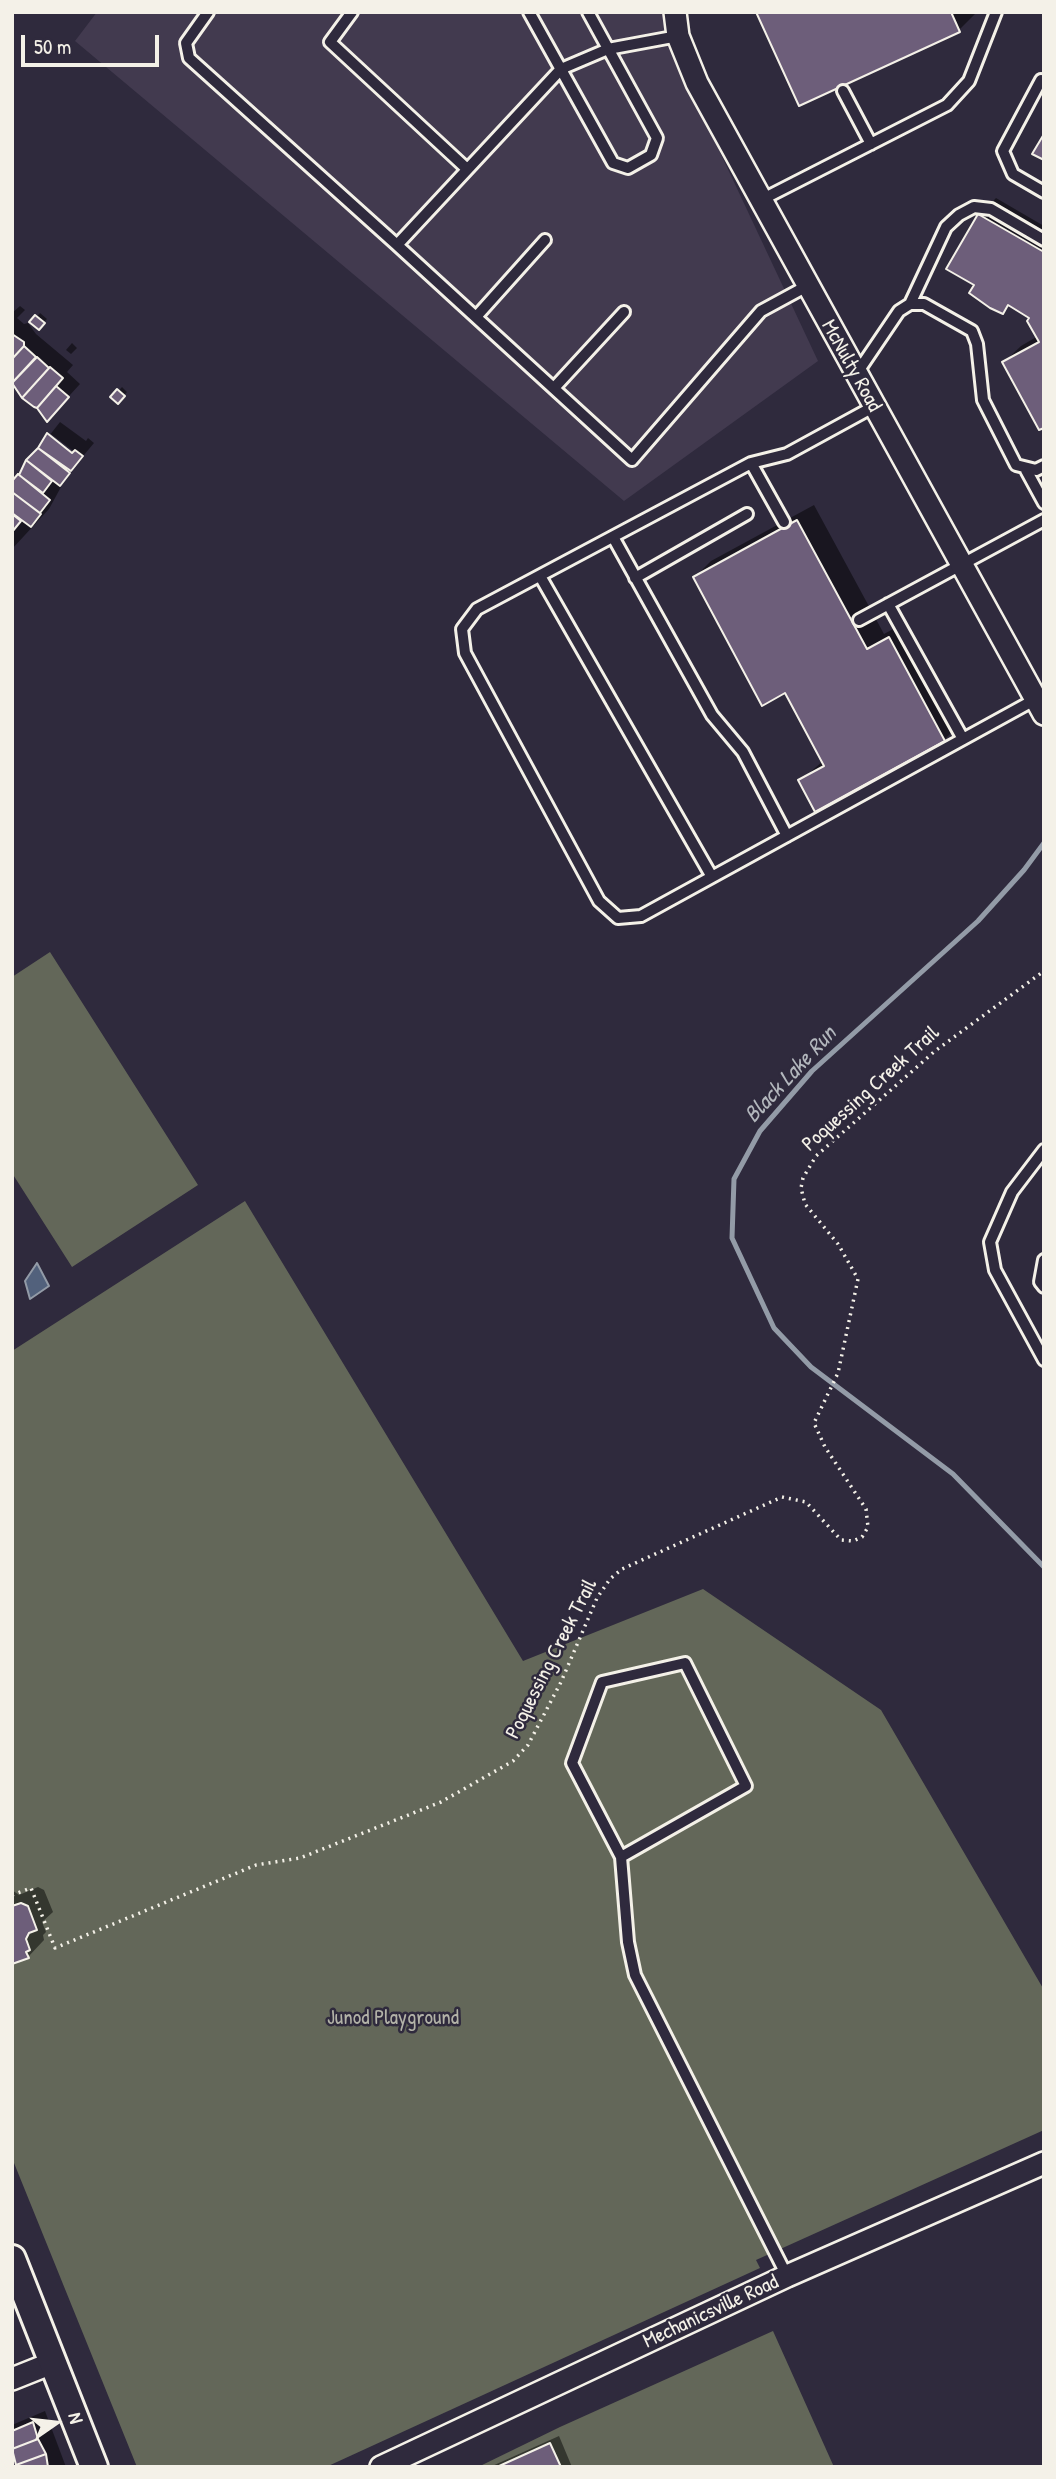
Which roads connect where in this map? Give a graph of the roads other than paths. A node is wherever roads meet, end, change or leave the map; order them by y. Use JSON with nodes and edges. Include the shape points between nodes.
{"nodes":[{"id":1,"x":208,"y":12,"type":"edge"},
{"id":2,"x":352,"y":12,"type":"edge"},
{"id":3,"x":529,"y":12,"type":"edge"},
{"id":4,"x":588,"y":12,"type":"edge"},
{"id":5,"x":676,"y":12,"type":"edge"},
{"id":6,"x":996,"y":12,"type":"edge"},
{"id":7,"x":678,"y":36,"type":"junction"},
{"id":8,"x":608,"y":49,"type":"junction"},
{"id":9,"x":561,"y":69,"type":"junction"},
{"id":10,"x":1041,"y":80,"type":"dead end"},
{"id":11,"x":843,"y":91,"type":"dead end"},
{"id":12,"x":871,"y":144,"type":"junction"},
{"id":13,"x":467,"y":169,"type":"junction"},
{"id":14,"x":1044,"y":192,"type":"edge"},
{"id":15,"x":761,"y":200,"type":"junction"},
{"id":16,"x":545,"y":240,"type":"dead end"},
{"id":17,"x":1044,"y":240,"type":"edge"},
{"id":18,"x":397,"y":244,"type":"junction"},
{"id":19,"x":807,"y":286,"type":"junction"},
{"id":20,"x":910,"y":304,"type":"junction"},
{"id":21,"x":624,"y":312,"type":"dead end"},
{"id":22,"x":476,"y":317,"type":"junction"},
{"id":23,"x":855,"y":375,"type":"junction"},
{"id":24,"x":555,"y":388,"type":"junction"},
{"id":25,"x":873,"y":407,"type":"junction"},
{"id":26,"x":751,"y":463,"type":"junction"},
{"id":27,"x":1044,"y":466,"type":"edge"},
{"id":28,"x":1026,"y":470,"type":"junction"},
{"id":29,"x":1044,"y":503,"type":"edge"},
{"id":30,"x":747,"y":514,"type":"dead end"},
{"id":31,"x":1044,"y":520,"type":"edge"},
{"id":32,"x":784,"y":522,"type":"dead end"},
{"id":33,"x":613,"y":537,"type":"junction"},
{"id":34,"x":963,"y":565,"type":"junction"},
{"id":35,"x":540,"y":576,"type":"junction"},
{"id":36,"x":635,"y":578,"type":"junction"},
{"id":37,"x":888,"y":604,"type":"junction"},
{"id":38,"x":859,"y":620,"type":"dead end"},
{"id":39,"x":1040,"y":706,"type":"edge"},
{"id":40,"x":963,"y":739,"type":"junction"},
{"id":41,"x":786,"y":836,"type":"junction"},
{"id":42,"x":712,"y":877,"type":"junction"},
{"id":43,"x":1044,"y":1150,"type":"edge"},
{"id":44,"x":1044,"y":1260,"type":"edge"},
{"id":45,"x":1044,"y":1287,"type":"edge"},
{"id":46,"x":1044,"y":1360,"type":"edge"},
{"id":47,"x":621,"y":1857,"type":"junction"},
{"id":48,"x":1044,"y":2163,"type":"edge"},
{"id":49,"x":12,"y":2259,"type":"edge"},
{"id":50,"x":787,"y":2276,"type":"junction"},
{"id":51,"x":52,"y":2363,"type":"junction"},
{"id":52,"x":12,"y":2379,"type":"edge"},
{"id":53,"x":94,"y":2467,"type":"edge"},
{"id":54,"x":381,"y":2467,"type":"edge"}],
"edges":[{"from":1,"to":18,"type":"lane","via":[[186,43],[189,58]]},
{"from":2,"to":13,"type":"lane","via":[[330,42]]},
{"from":3,"to":9,"type":"lane"},
{"from":4,"to":8,"type":"lane"},
{"from":5,"to":7,"type":"street","name":"McNulty Road"},
{"from":6,"to":12,"type":"lane","via":[[969,81],[947,105]]},
{"from":7,"to":8,"type":"lane"},
{"from":7,"to":15,"type":"street","name":"McNulty Road","via":[[697,83]]},
{"from":8,"to":9,"type":"lane"},
{"from":8,"to":9,"type":"lane","via":[[656,138],[651,155],[628,168],[613,163]]},
{"from":9,"to":13,"type":"lane"},
{"from":10,"to":14,"type":"lane","via":[[1003,151],[1013,174]]},
{"from":11,"to":12,"type":"lane"},
{"from":12,"to":15,"type":"lane"},
{"from":13,"to":18,"type":"lane"},
{"from":15,"to":19,"type":"street","name":"McNulty Road"},
{"from":16,"to":22,"type":"lane"},
{"from":17,"to":20,"type":"lane","via":[[991,209],[974,207],[946,227]]},
{"from":18,"to":22,"type":"lane"},
{"from":19,"to":23,"type":"street","name":"McNulty Road"},
{"from":19,"to":24,"type":"lane","via":[[761,311],[632,460]]},
{"from":20,"to":23,"type":"lane","via":[[899,312]]},
{"from":20,"to":28,"type":"lane","via":[[924,304],[972,331],[983,400],[1017,465]]},
{"from":21,"to":24,"type":"lane"},
{"from":22,"to":24,"type":"lane"},
{"from":23,"to":25,"type":"street","name":"McNulty Road"},
{"from":25,"to":26,"type":"lane","via":[[787,454]]},
{"from":25,"to":34,"type":"street","name":"McNulty Road"},
{"from":26,"to":32,"type":"lane"},
{"from":26,"to":33,"type":"lane"},
{"from":27,"to":28,"type":"lane"},
{"from":28,"to":29,"type":"lane"},
{"from":30,"to":36,"type":"lane"},
{"from":31,"to":34,"type":"lane"},
{"from":33,"to":35,"type":"lane"},
{"from":33,"to":36,"type":"lane"},
{"from":34,"to":37,"type":"lane"},
{"from":34,"to":39,"type":"street","name":"McNulty Road"},
{"from":35,"to":42,"type":"lane"},
{"from":35,"to":42,"type":"lane","via":[[477,610],[462,629],[465,653],[599,901],[618,918],[641,916]]},
{"from":36,"to":41,"type":"lane","via":[[712,715],[743,752]]},
{"from":37,"to":38,"type":"lane"},
{"from":37,"to":40,"type":"lane"},
{"from":39,"to":40,"type":"lane"},
{"from":40,"to":41,"type":"lane"},
{"from":41,"to":42,"type":"lane"},
{"from":43,"to":46,"type":"lane","via":[[1012,1192],[990,1242],[995,1270]]},
{"from":44,"to":45,"type":"lane","via":[[1040,1282]]},
{"from":47,"to":47,"type":"lane","via":[[746,1786],[685,1663],[602,1682],[572,1763]]},
{"from":47,"to":50,"type":"lane","via":[[635,1975]]},
{"from":48,"to":50,"type":"street","name":"Mechanicsville Road"},
{"from":49,"to":51,"type":"street"},
{"from":50,"to":54,"type":"street","name":"Mechanicsville Road"},
{"from":51,"to":52,"type":"street"},
{"from":51,"to":53,"type":"street"}]}
